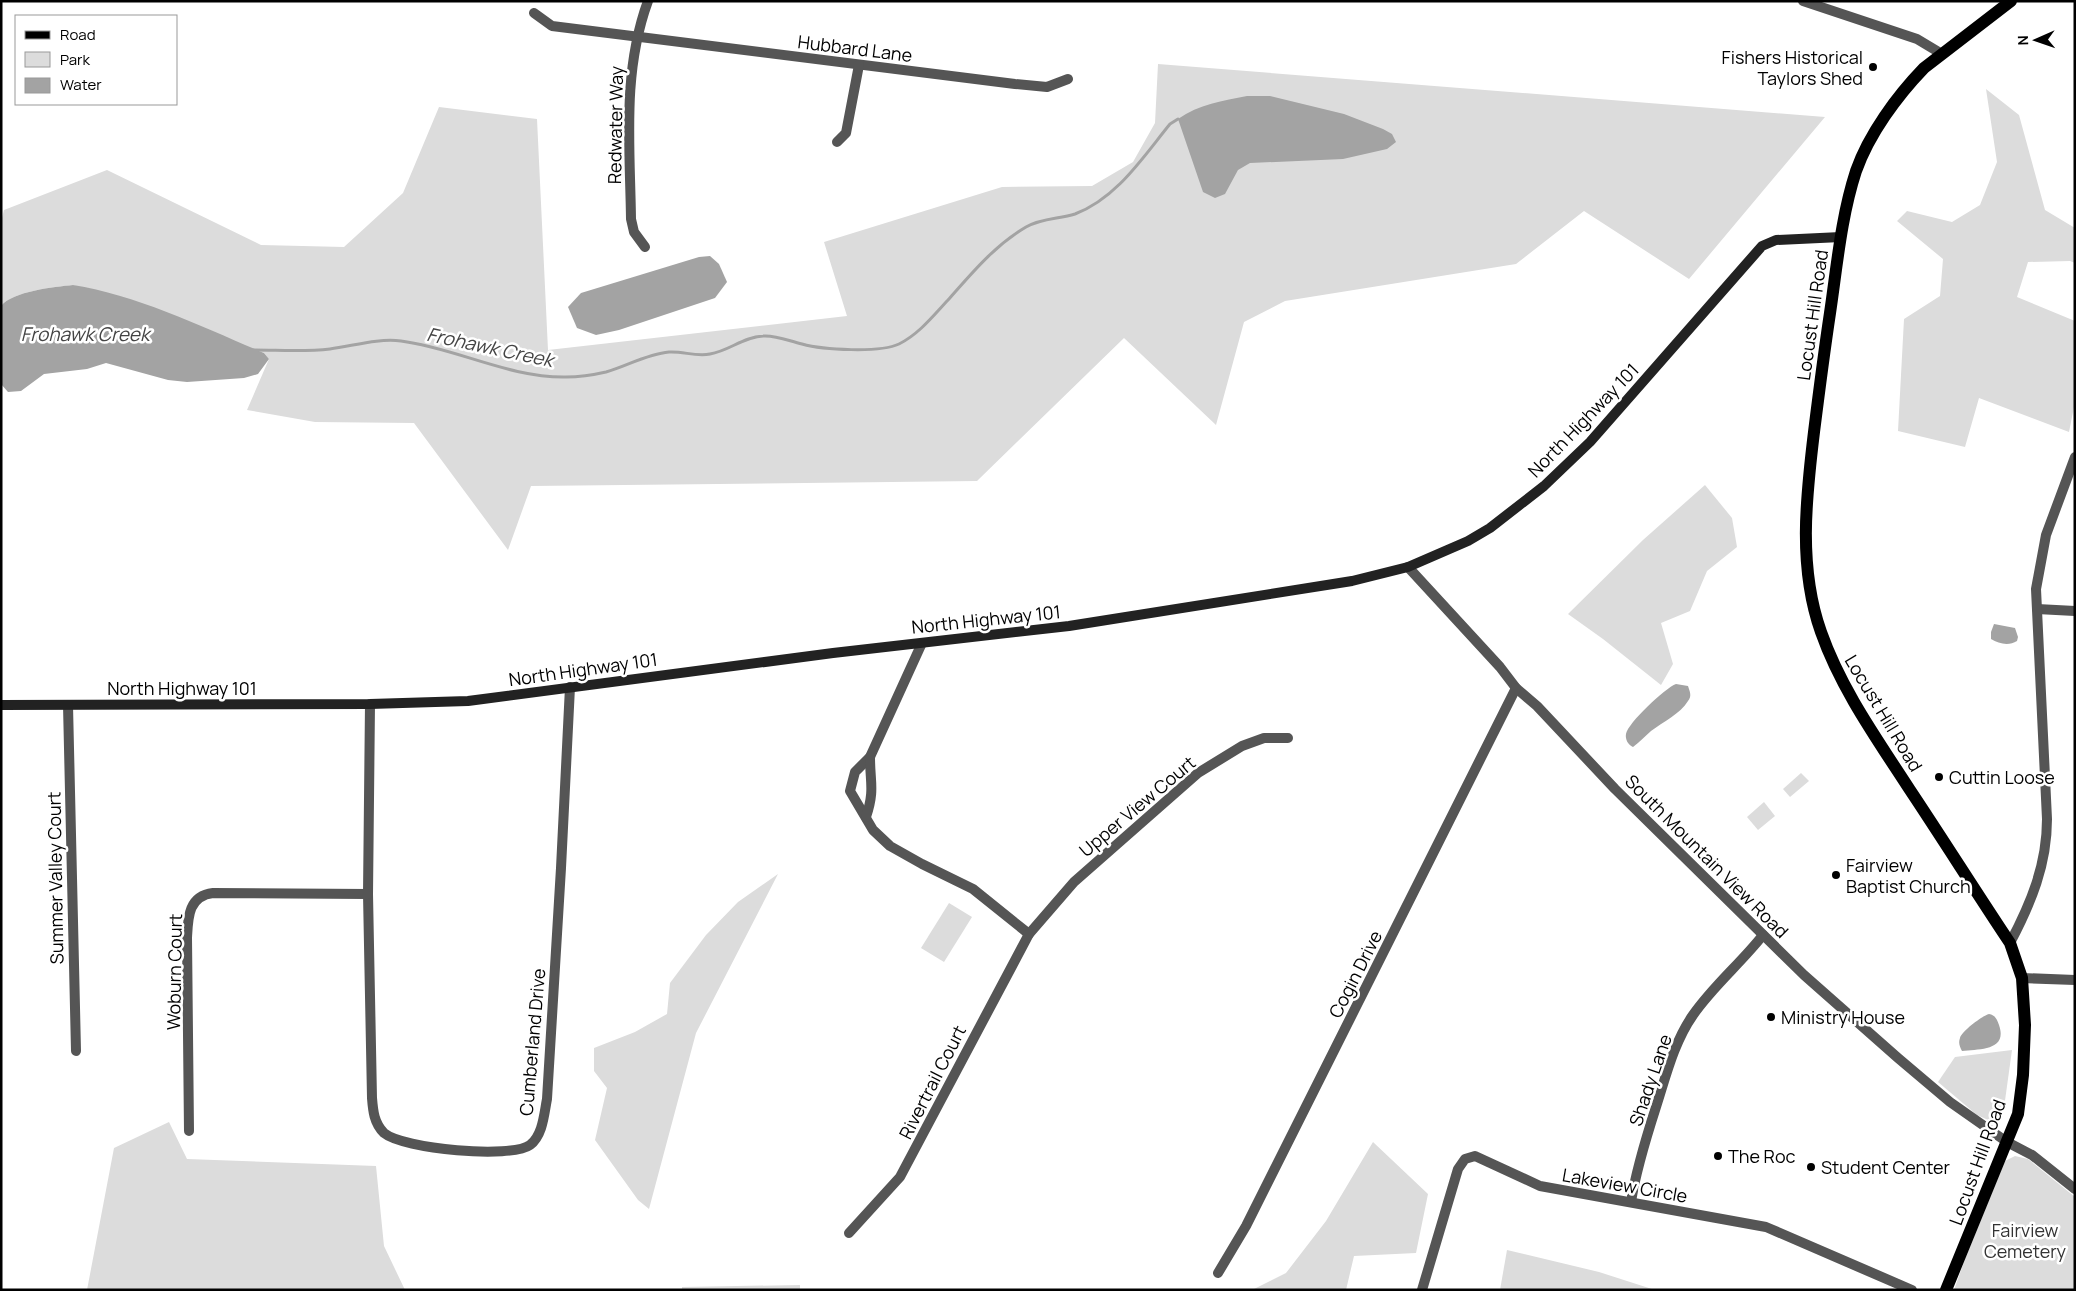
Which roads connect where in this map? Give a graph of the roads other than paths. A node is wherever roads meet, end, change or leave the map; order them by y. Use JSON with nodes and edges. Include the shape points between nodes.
{"nodes":[{"id":1,"x":648,"y":1,"type":"edge"},
{"id":2,"x":1802,"y":1,"type":"edge"},
{"id":3,"x":2011,"y":1,"type":"edge"},
{"id":4,"x":534,"y":13,"type":"dead end"},
{"id":5,"x":636,"y":38,"type":"junction"},
{"id":6,"x":1942,"y":54,"type":"junction"},
{"id":7,"x":859,"y":65,"type":"junction"},
{"id":8,"x":1068,"y":79,"type":"dead end"},
{"id":9,"x":836,"y":142,"type":"dead end"},
{"id":10,"x":1841,"y":237,"type":"junction"},
{"id":11,"x":645,"y":247,"type":"dead end"},
{"id":12,"x":2075,"y":458,"type":"edge"},
{"id":13,"x":1408,"y":567,"type":"junction"},
{"id":14,"x":2037,"y":609,"type":"junction"},
{"id":15,"x":2075,"y":611,"type":"edge"},
{"id":16,"x":922,"y":643,"type":"junction"},
{"id":17,"x":570,"y":687,"type":"junction"},
{"id":18,"x":1516,"y":688,"type":"junction"},
{"id":19,"x":68,"y":704,"type":"junction"},
{"id":20,"x":370,"y":704,"type":"junction"},
{"id":21,"x":1,"y":705,"type":"edge"},
{"id":22,"x":1288,"y":738,"type":"dead end"},
{"id":23,"x":870,"y":757,"type":"junction"},
{"id":24,"x":866,"y":817,"type":"junction"},
{"id":25,"x":368,"y":894,"type":"junction"},
{"id":26,"x":1029,"y":934,"type":"junction"},
{"id":27,"x":1763,"y":935,"type":"junction"},
{"id":28,"x":2010,"y":943,"type":"junction"},
{"id":29,"x":2022,"y":978,"type":"junction"},
{"id":30,"x":2075,"y":980,"type":"edge"},
{"id":31,"x":76,"y":1051,"type":"dead end"},
{"id":32,"x":189,"y":1131,"type":"dead end"},
{"id":33,"x":2007,"y":1142,"type":"junction"},
{"id":34,"x":2075,"y":1189,"type":"edge"},
{"id":35,"x":1631,"y":1202,"type":"junction"},
{"id":36,"x":849,"y":1233,"type":"dead end"},
{"id":37,"x":1218,"y":1273,"type":"dead end"},
{"id":38,"x":1422,"y":1290,"type":"edge"},
{"id":39,"x":1912,"y":1290,"type":"edge"},
{"id":40,"x":1946,"y":1290,"type":"edge"}],
"edges":[{"from":1,"to":5,"type":"street","name":"Redwater Way"},
{"from":2,"to":6,"type":"street","via":[[1917,38]]},
{"from":3,"to":6,"type":"main road","name":"Locust Hill Road"},
{"from":4,"to":5,"type":"street","name":"Hubbard Lane","via":[[552,26]]},
{"from":5,"to":7,"type":"street","name":"Hubbard Lane"},
{"from":5,"to":11,"type":"street","name":"Redwater Way","via":[[629,100],[632,219],[634,232]]},
{"from":6,"to":10,"type":"main road","name":"Locust Hill Road","via":[[1917,75],[1880,122],[1856,170]]},
{"from":7,"to":8,"type":"street","name":"Hubbard Lane","via":[[1047,87]]},
{"from":7,"to":9,"type":"street","via":[[846,133]]},
{"from":10,"to":13,"type":"main road","name":"North Highway 101","via":[[1776,240],[1762,246],[1640,387],[1563,468],[1490,528],[1445,553]]},
{"from":10,"to":28,"type":"main road","name":"Locust Hill Road","via":[[1810,469],[1806,545],[1812,602],[1836,670],[1856,705]]},
{"from":12,"to":14,"type":"street","via":[[2046,535],[2037,577]]},
{"from":13,"to":16,"type":"main road","name":"North Highway 101","via":[[1352,581],[1136,617]]},
{"from":13,"to":18,"type":"street","name":"South Mountain View Road"},
{"from":14,"to":15,"type":"street"},
{"from":14,"to":28,"type":"street","via":[[2047,837],[2043,866],[2025,915]]},
{"from":16,"to":17,"type":"main road","name":"North Highway 101"},
{"from":16,"to":23,"type":"street"},
{"from":17,"to":20,"type":"main road","name":"North Highway 101","via":[[468,701]]},
{"from":17,"to":25,"type":"street","name":"Cumberland Drive","via":[[549,1078],[540,1128],[534,1141],[526,1147],[496,1151],[427,1147],[393,1139],[378,1125],[372,1098]]},
{"from":18,"to":27,"type":"street","name":"South Mountain View Road"},
{"from":18,"to":37,"type":"street","name":"Cogin Drive","via":[[1246,1226]]},
{"from":19,"to":20,"type":"main road","name":"North Highway 101"},
{"from":19,"to":21,"type":"main road","name":"North Highway 101"},
{"from":19,"to":31,"type":"street","name":"Summer Valley Court"},
{"from":20,"to":25,"type":"street","name":"Cumberland Drive"},
{"from":22,"to":26,"type":"street","name":"Upper View Court","via":[[1264,738],[1242,746],[1198,773],[1074,882]]},
{"from":23,"to":24,"type":"street","via":[[872,798]]},
{"from":23,"to":24,"type":"street","via":[[855,772],[850,791]]},
{"from":24,"to":26,"type":"street","via":[[873,830],[890,846],[973,888]]},
{"from":25,"to":32,"type":"street","name":"Woburn Court","via":[[213,893],[194,902],[189,913],[187,938]]},
{"from":26,"to":36,"type":"street","name":"Rivertrail Court","via":[[900,1177]]},
{"from":27,"to":33,"type":"street","name":"South Mountain View Road","via":[[1898,1058],[1950,1102]]},
{"from":27,"to":35,"type":"street","name":"Shady Lane","via":[[1700,1005],[1684,1031],[1672,1057],[1643,1148]]},
{"from":28,"to":29,"type":"main road","name":"Locust Hill Road"},
{"from":29,"to":30,"type":"street"},
{"from":29,"to":33,"type":"main road","name":"Locust Hill Road","via":[[2025,1024],[2023,1075],[2018,1114]]},
{"from":33,"to":34,"type":"street","name":"South Mountain View Road","via":[[2032,1155]]},
{"from":33,"to":40,"type":"main road","name":"Locust Hill Road"},
{"from":35,"to":38,"type":"street","name":"Lakeview Circle","via":[[1540,1186],[1484,1158],[1470,1156],[1458,1169]]},
{"from":35,"to":39,"type":"street","name":"Lakeview Circle","via":[[1766,1227]]}]}
